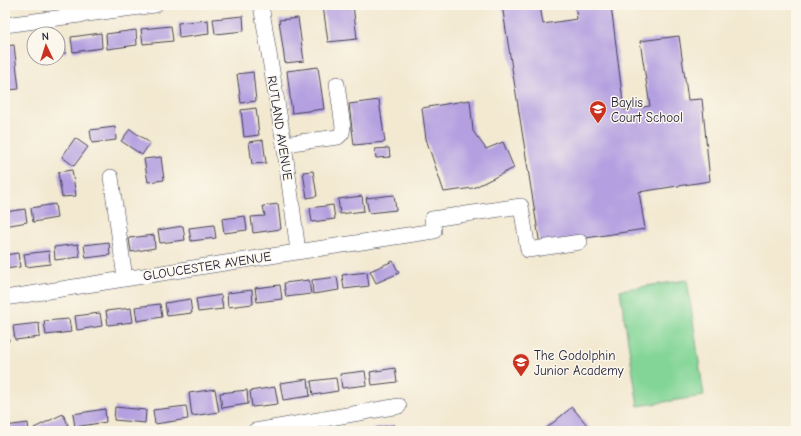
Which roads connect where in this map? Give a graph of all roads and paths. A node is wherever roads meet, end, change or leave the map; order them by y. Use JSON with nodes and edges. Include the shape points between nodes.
{"nodes":[{"id":1,"x":155,"y":5,"type":"edge"},
{"id":2,"x":261,"y":5,"type":"edge"},
{"id":3,"x":5,"y":25,"type":"edge"},
{"id":4,"x":337,"y":84,"type":"dead end"},
{"id":5,"x":284,"y":144,"type":"junction"},
{"id":6,"x":111,"y":177,"type":"dead end"},
{"id":7,"x":580,"y":242,"type":"dead end"},
{"id":8,"x":298,"y":251,"type":"junction"},
{"id":9,"x":125,"y":278,"type":"junction"},
{"id":10,"x":5,"y":298,"type":"edge"},
{"id":11,"x":399,"y":406,"type":"dead end"},
{"id":12,"x":255,"y":431,"type":"edge"}],
"edges":[{"from":1,"to":3,"type":"street"},
{"from":2,"to":5,"type":"street","name":"RUTLAND AVENUE"},
{"from":4,"to":5,"type":"street","via":[[342,134],[338,137]]},
{"from":5,"to":8,"type":"street","name":"RUTLAND AVENUE"},
{"from":6,"to":9,"type":"street"},
{"from":7,"to":8,"type":"street","name":"GLOUCESTER AVENUE","via":[[528,250],[521,206],[432,219],[434,231]]},
{"from":8,"to":9,"type":"street","name":"GLOUCESTER AVENUE"},
{"from":9,"to":10,"type":"street","name":"GLOUCESTER AVENUE"},
{"from":11,"to":12,"type":"street"}]}
